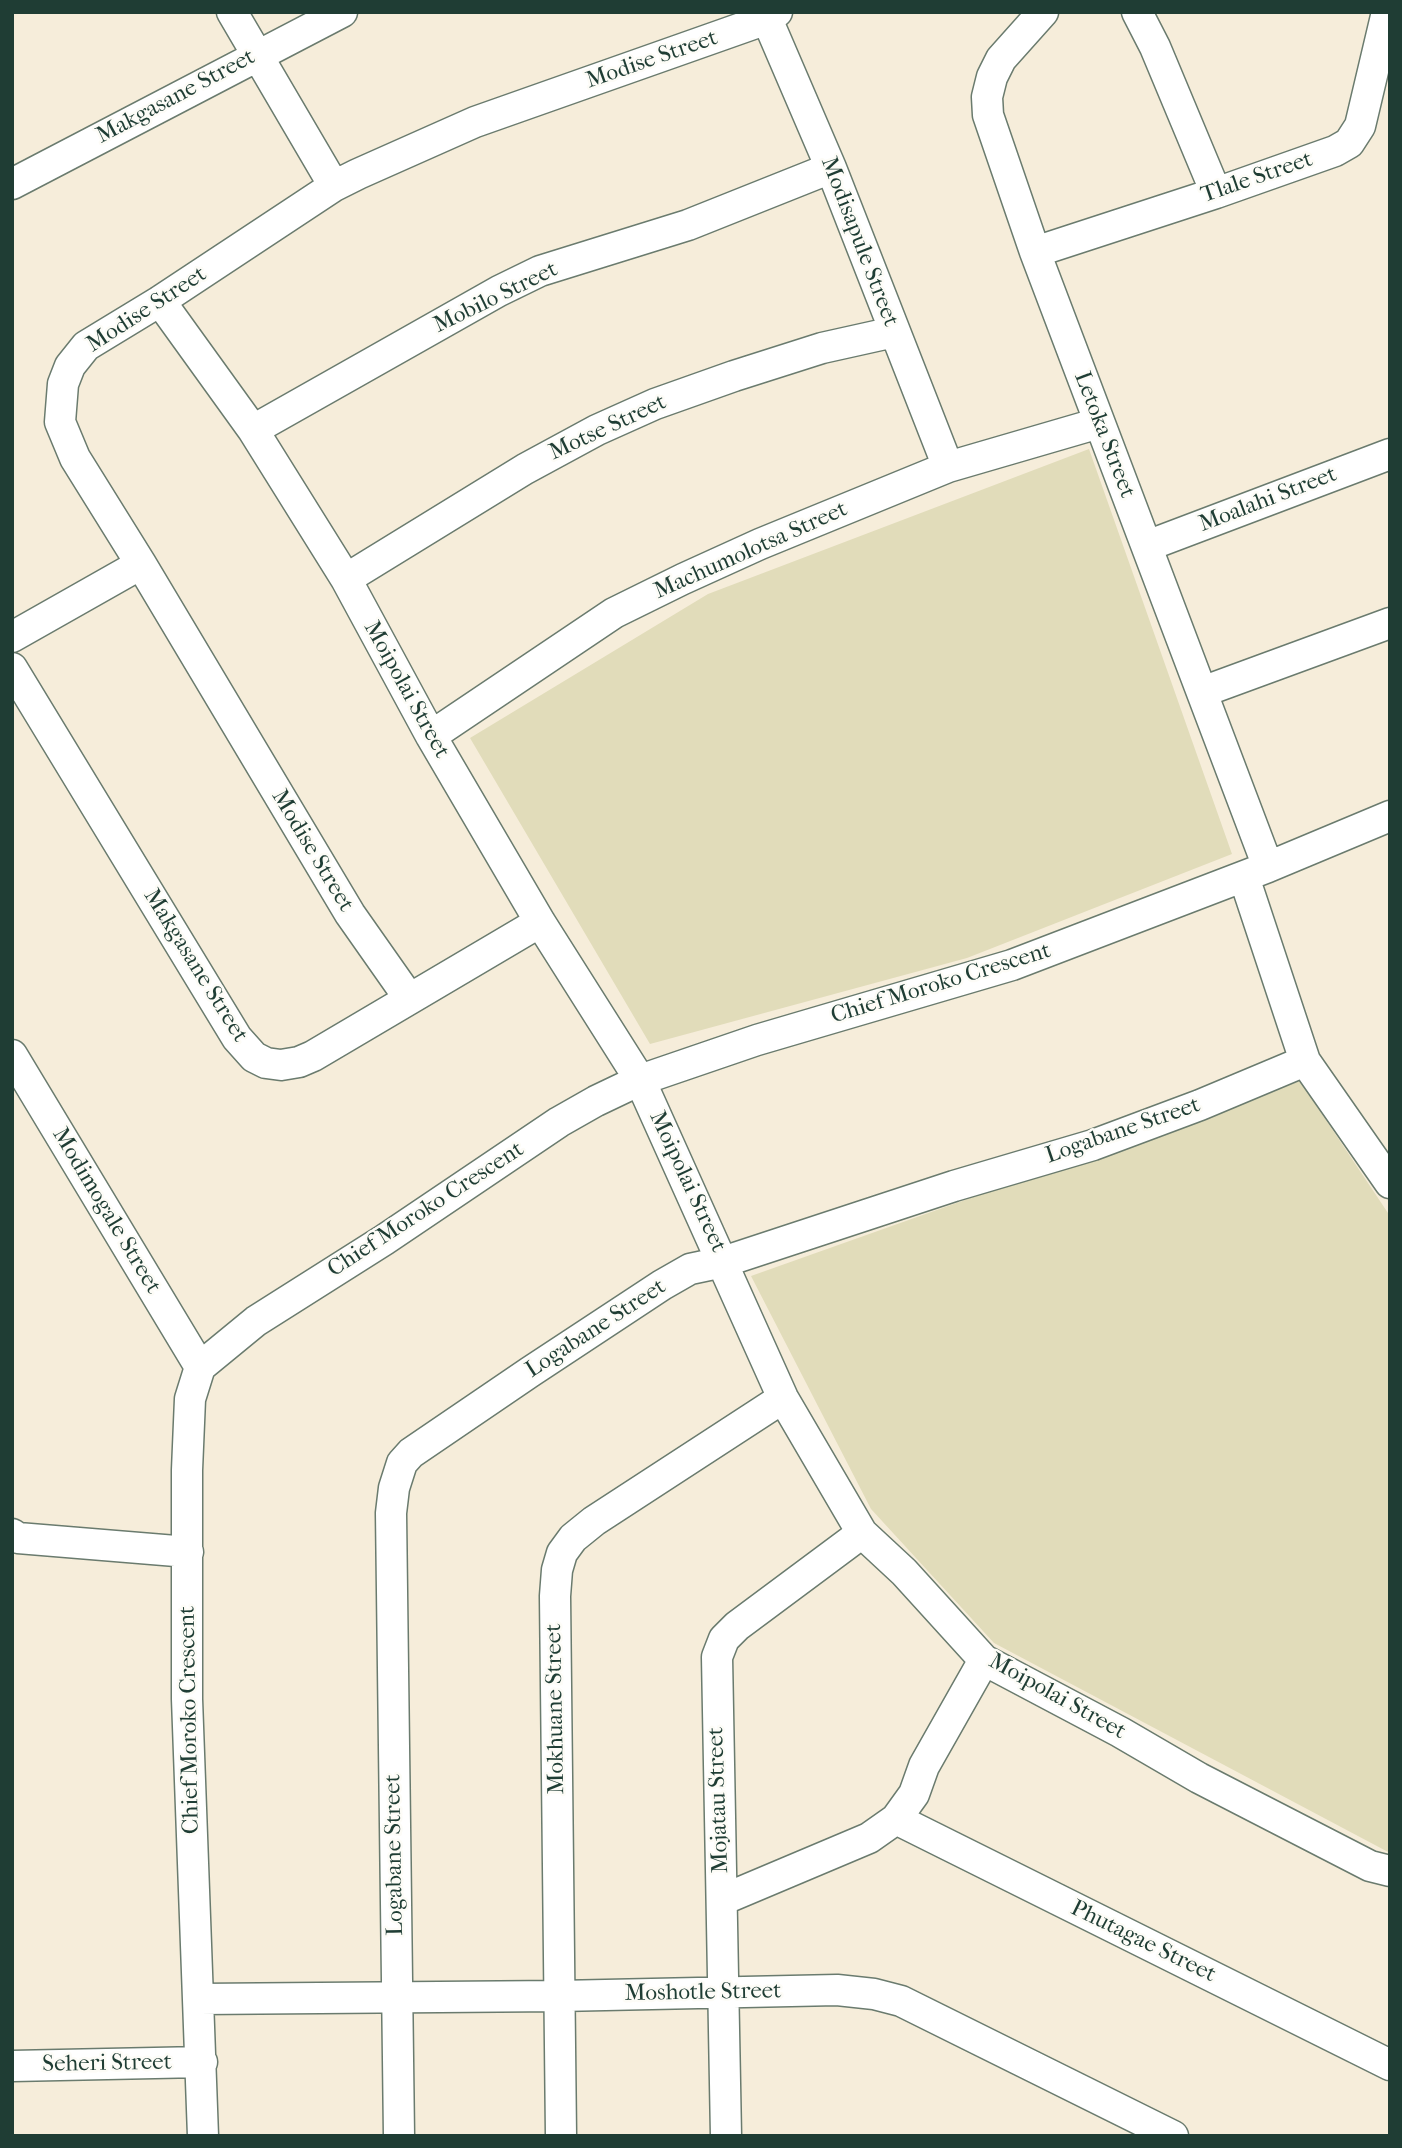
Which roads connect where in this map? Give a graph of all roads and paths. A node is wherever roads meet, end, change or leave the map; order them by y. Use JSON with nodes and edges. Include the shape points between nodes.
{"nodes":[{"id":1,"x":232,"y":12,"type":"edge"},
{"id":2,"x":342,"y":12,"type":"edge"},
{"id":3,"x":1043,"y":12,"type":"edge"},
{"id":4,"x":1137,"y":12,"type":"edge"},
{"id":5,"x":1387,"y":12,"type":"edge"},
{"id":6,"x":772,"y":16,"type":"edge"},
{"id":7,"x":256,"y":55,"type":"junction"},
{"id":8,"x":831,"y":168,"type":"junction"},
{"id":9,"x":12,"y":184,"type":"edge"},
{"id":10,"x":334,"y":186,"type":"junction"},
{"id":11,"x":1216,"y":193,"type":"junction"},
{"id":12,"x":1034,"y":252,"type":"junction"},
{"id":13,"x":160,"y":301,"type":"junction"},
{"id":14,"x":894,"y":332,"type":"junction"},
{"id":15,"x":1099,"y":423,"type":"junction"},
{"id":16,"x":253,"y":430,"type":"junction"},
{"id":17,"x":1390,"y":454,"type":"edge"},
{"id":18,"x":948,"y":467,"type":"junction"},
{"id":19,"x":1147,"y":546,"type":"junction"},
{"id":20,"x":141,"y":564,"type":"junction"},
{"id":21,"x":346,"y":579,"type":"junction"},
{"id":22,"x":1390,"y":623,"type":"edge"},
{"id":23,"x":12,"y":638,"type":"edge"},
{"id":24,"x":12,"y":668,"type":"edge"},
{"id":25,"x":1202,"y":692,"type":"junction"},
{"id":26,"x":431,"y":736,"type":"junction"},
{"id":27,"x":1390,"y":816,"type":"edge"},
{"id":28,"x":1256,"y":872,"type":"junction"},
{"id":29,"x":540,"y":922,"type":"junction"},
{"id":30,"x":409,"y":998,"type":"junction"},
{"id":31,"x":12,"y":1055,"type":"edge"},
{"id":32,"x":1305,"y":1061,"type":"junction"},
{"id":33,"x":640,"y":1080,"type":"junction"},
{"id":34,"x":1390,"y":1183,"type":"edge"},
{"id":35,"x":723,"y":1262,"type":"junction"},
{"id":36,"x":200,"y":1367,"type":"junction"},
{"id":37,"x":783,"y":1398,"type":"junction"},
{"id":38,"x":862,"y":1533,"type":"junction"},
{"id":39,"x":14,"y":1541,"type":"edge"},
{"id":40,"x":188,"y":1552,"type":"junction"},
{"id":41,"x":984,"y":1660,"type":"junction"},
{"id":42,"x":896,"y":1819,"type":"junction"},
{"id":43,"x":1390,"y":1871,"type":"edge"},
{"id":44,"x":722,"y":1900,"type":"junction"},
{"id":45,"x":724,"y":1991,"type":"junction"},
{"id":46,"x":559,"y":1996,"type":"junction"},
{"id":47,"x":397,"y":1998,"type":"junction"},
{"id":48,"x":200,"y":1999,"type":"junction"},
{"id":49,"x":202,"y":2062,"type":"junction"},
{"id":50,"x":1390,"y":2064,"type":"edge"},
{"id":51,"x":12,"y":2066,"type":"edge"},
{"id":52,"x":204,"y":2136,"type":"edge"},
{"id":53,"x":398,"y":2136,"type":"edge"},
{"id":54,"x":561,"y":2136,"type":"edge"},
{"id":55,"x":726,"y":2136,"type":"edge"},
{"id":56,"x":1173,"y":2136,"type":"edge"}],
"edges":[{"from":1,"to":7,"type":"street"},
{"from":2,"to":7,"type":"street","name":"Makgasane Street"},
{"from":3,"to":12,"type":"street","name":"Letoka Street","via":[[1001,59],[987,97],[995,141]]},
{"from":4,"to":11,"type":"street"},
{"from":5,"to":11,"type":"street","name":"Tlale Street","via":[[1360,126],[1349,142]]},
{"from":6,"to":8,"type":"street","name":"Modisapule Street"},
{"from":6,"to":10,"type":"street","name":"Modise Street","via":[[475,122]]},
{"from":7,"to":9,"type":"street","name":"Makgasane Street"},
{"from":7,"to":10,"type":"street"},
{"from":8,"to":14,"type":"street","name":"Modisapule Street"},
{"from":8,"to":16,"type":"street","name":"Mobilo Street","via":[[688,225],[540,271]]},
{"from":10,"to":13,"type":"street","name":"Modise Street"},
{"from":11,"to":12,"type":"street","name":"Tlale Street"},
{"from":12,"to":15,"type":"street","name":"Letoka Street"},
{"from":13,"to":16,"type":"street","name":"Moipolai Street"},
{"from":13,"to":20,"type":"street","name":"Modise Street","via":[[86,346],[70,366],[61,403],[64,437]]},
{"from":14,"to":18,"type":"street","name":"Modisapule Street"},
{"from":14,"to":21,"type":"street","name":"Motse Street","via":[[747,372],[597,429]]},
{"from":15,"to":18,"type":"street","name":"Machumolotsa Street"},
{"from":15,"to":19,"type":"street","name":"Letoka Street"},
{"from":16,"to":21,"type":"street","name":"Moipolai Street"},
{"from":17,"to":19,"type":"street","name":"Moalahi Street"},
{"from":18,"to":26,"type":"street","name":"Machumolotsa Street","via":[[760,544],[614,613]]},
{"from":19,"to":25,"type":"street","name":"Letoka Street"},
{"from":20,"to":23,"type":"street"},
{"from":20,"to":30,"type":"street","name":"Modise Street","via":[[351,915]]},
{"from":21,"to":26,"type":"street","name":"Moipolai Street"},
{"from":22,"to":25,"type":"street"},
{"from":24,"to":30,"type":"street","name":"Makgasane Street","via":[[237,1038],[254,1057],[281,1065],[299,1062]]},
{"from":25,"to":28,"type":"street","name":"Letoka Street"},
{"from":26,"to":29,"type":"street","name":"Moipolai Street"},
{"from":27,"to":28,"type":"street","name":"Chief Moroko Crescent"},
{"from":28,"to":32,"type":"street","name":"Letoka Street"},
{"from":28,"to":33,"type":"street","name":"Chief Moroko Crescent","via":[[1012,965],[757,1040]]},
{"from":29,"to":30,"type":"street","name":"Makgasane Street"},
{"from":29,"to":33,"type":"street","name":"Moipolai Street"},
{"from":31,"to":36,"type":"street","name":"Modimogale Street"},
{"from":32,"to":34,"type":"street"},
{"from":32,"to":35,"type":"street","name":"Logabane Street","via":[[1093,1145]]},
{"from":33,"to":35,"type":"street","name":"Moipolai Street"},
{"from":33,"to":36,"type":"street","name":"Chief Moroko Crescent","via":[[559,1122],[256,1321]]},
{"from":35,"to":37,"type":"street","name":"Moipolai Street"},
{"from":35,"to":47,"type":"street","name":"Logabane Street","via":[[690,1269],[662,1285],[411,1453],[397,1471],[391,1513]]},
{"from":36,"to":40,"type":"street","name":"Chief Moroko Crescent","via":[[190,1399]]},
{"from":37,"to":38,"type":"street","name":"Moipolai Street"},
{"from":37,"to":46,"type":"street","name":"Mokhuane Street","via":[[594,1521],[562,1553],[555,1596]]},
{"from":38,"to":41,"type":"street","name":"Moipolai Street"},
{"from":38,"to":44,"type":"street","name":"Mojatau Street","via":[[737,1626],[719,1648]]},
{"from":39,"to":40,"type":"street"},
{"from":40,"to":48,"type":"street","name":"Chief Moroko Crescent","via":[[187,1699]]},
{"from":41,"to":42,"type":"street","via":[[924,1766],[914,1794]]},
{"from":41,"to":43,"type":"street","name":"Moipolai Street","via":[[1199,1778],[1370,1866]]},
{"from":42,"to":44,"type":"street","via":[[869,1838]]},
{"from":42,"to":50,"type":"street","name":"Phutagae Street"},
{"from":44,"to":45,"type":"street","name":"Mojatau Street"},
{"from":45,"to":46,"type":"street","name":"Moshotle Street"},
{"from":45,"to":55,"type":"street","name":"Mojatau Street"},
{"from":45,"to":56,"type":"street","name":"Moshotle Street","via":[[837,1990],[901,2001]]},
{"from":46,"to":47,"type":"street","name":"Moshotle Street"},
{"from":46,"to":54,"type":"street","name":"Mokhuane Street"},
{"from":47,"to":48,"type":"street","name":"Moshotle Street"},
{"from":47,"to":53,"type":"street","name":"Logabane Street"},
{"from":48,"to":49,"type":"street","name":"Chief Moroko Crescent"},
{"from":49,"to":51,"type":"street","name":"Seheri Street"},
{"from":49,"to":52,"type":"street","name":"Chief Moroko Crescent"}]}
